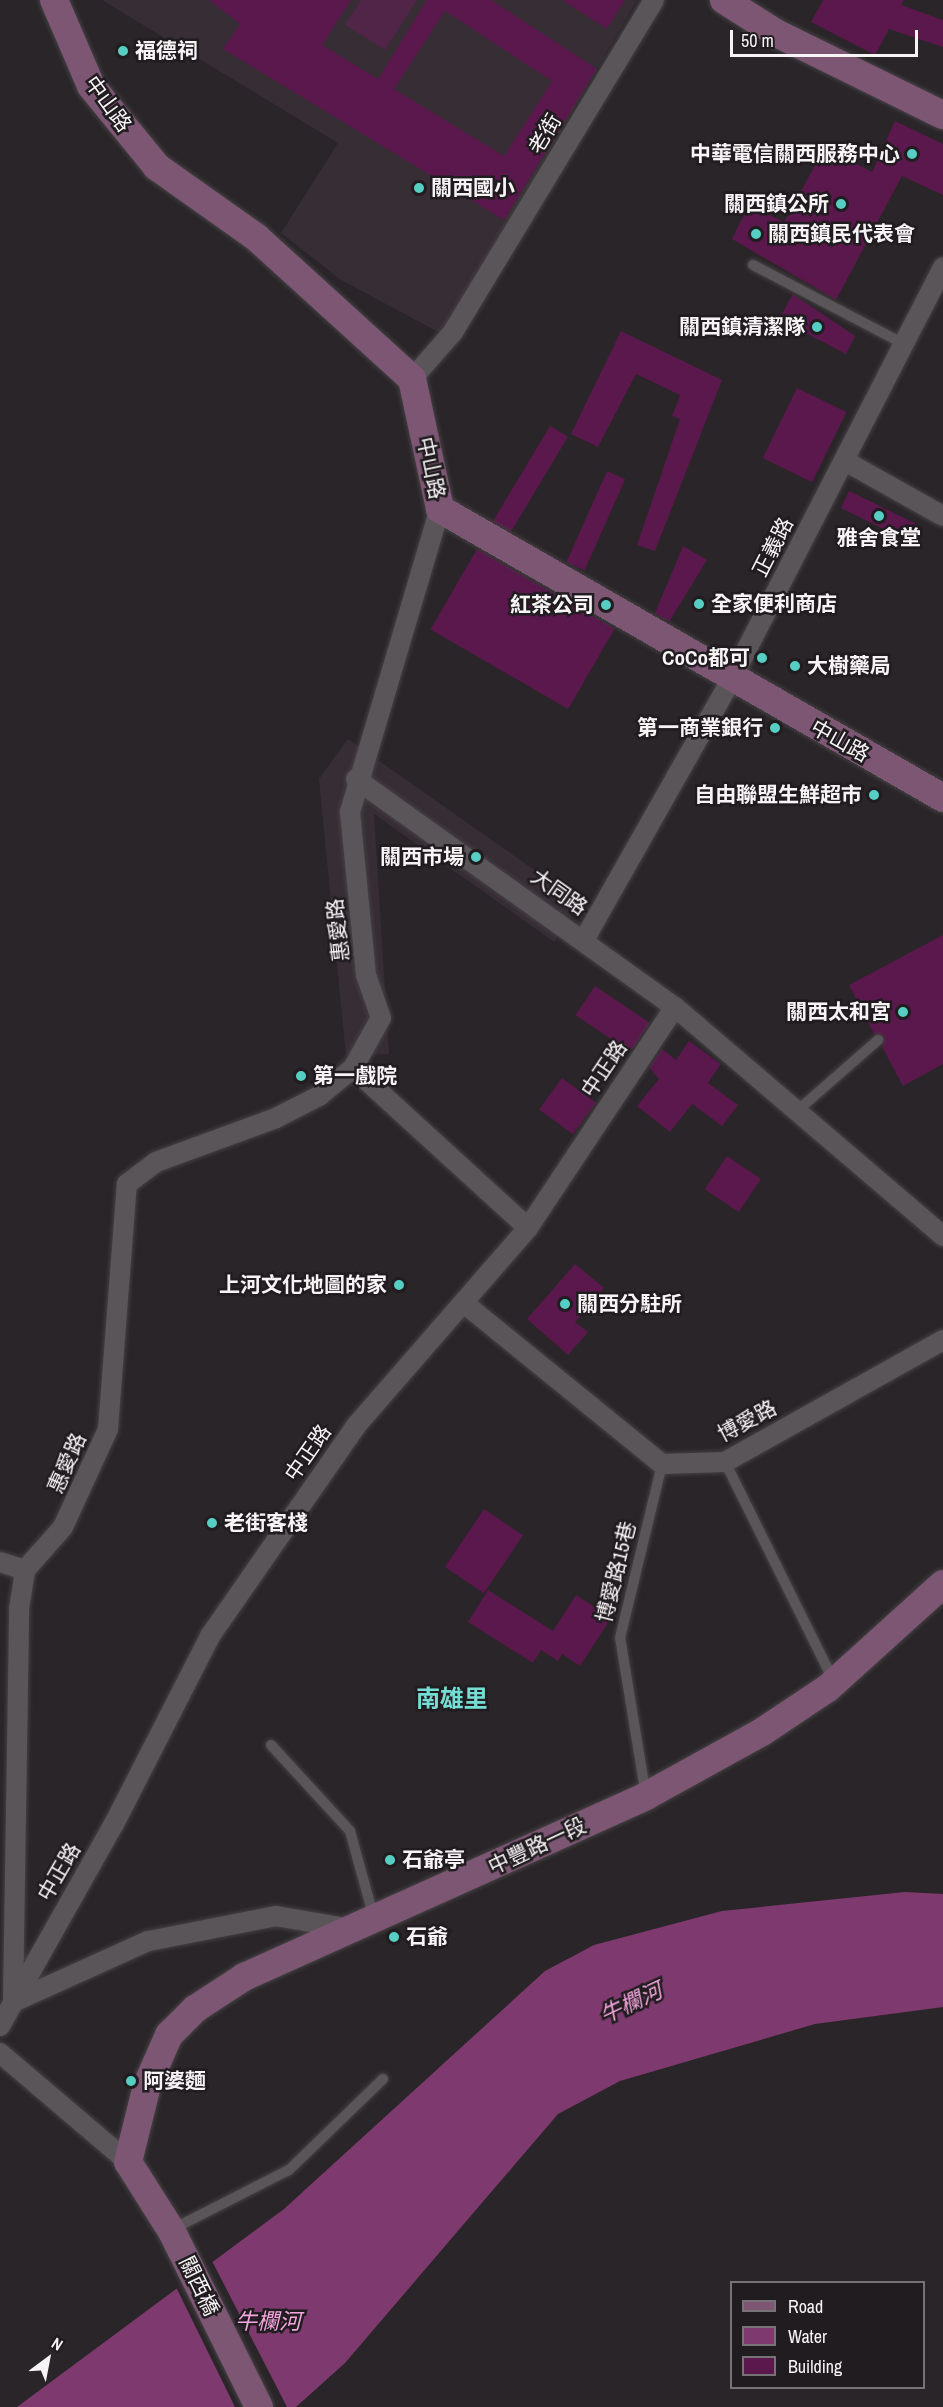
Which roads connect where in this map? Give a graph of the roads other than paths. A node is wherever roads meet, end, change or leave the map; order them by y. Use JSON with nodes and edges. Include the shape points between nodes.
{"nodes":[{"id":1,"x":54,"y":0,"type":"edge"},
{"id":2,"x":654,"y":0,"type":"edge"},
{"id":3,"x":724,"y":0,"type":"edge"},
{"id":4,"x":943,"y":115,"type":"edge"},
{"id":5,"x":753,"y":265,"type":"dead end"},
{"id":6,"x":943,"y":267,"type":"edge"},
{"id":7,"x":904,"y":344,"type":"junction"},
{"id":8,"x":412,"y":379,"type":"junction"},
{"id":9,"x":845,"y":462,"type":"junction"},
{"id":10,"x":440,"y":509,"type":"junction"},
{"id":11,"x":943,"y":516,"type":"edge"},
{"id":12,"x":731,"y":680,"type":"junction"},
{"id":13,"x":356,"y":779,"type":"junction"},
{"id":14,"x":943,"y":798,"type":"edge"},
{"id":15,"x":584,"y":940,"type":"junction"},
{"id":16,"x":675,"y":1007,"type":"junction"},
{"id":17,"x":878,"y":1040,"type":"dead end"},
{"id":18,"x":353,"y":1068,"type":"junction"},
{"id":19,"x":797,"y":1111,"type":"junction"},
{"id":20,"x":528,"y":1228,"type":"junction"},
{"id":21,"x":943,"y":1236,"type":"edge"},
{"id":22,"x":465,"y":1304,"type":"junction"},
{"id":23,"x":943,"y":1340,"type":"edge"},
{"id":24,"x":725,"y":1462,"type":"junction"},
{"id":25,"x":662,"y":1464,"type":"junction"},
{"id":26,"x":0,"y":1562,"type":"edge"},
{"id":27,"x":25,"y":1570,"type":"junction"},
{"id":28,"x":943,"y":1584,"type":"edge"},
{"id":29,"x":834,"y":1683,"type":"junction"},
{"id":30,"x":272,"y":1745,"type":"dead end"},
{"id":31,"x":646,"y":1796,"type":"junction"},
{"id":32,"x":365,"y":1925,"type":"junction"},
{"id":33,"x":13,"y":2002,"type":"junction"},
{"id":34,"x":0,"y":2026,"type":"edge"},
{"id":35,"x":0,"y":2053,"type":"edge"},
{"id":36,"x":383,"y":2079,"type":"dead end"},
{"id":37,"x":128,"y":2162,"type":"junction"},
{"id":38,"x":171,"y":2230,"type":"junction"},
{"id":39,"x":259,"y":2407,"type":"edge"}],
"edges":[{"from":1,"to":8,"type":"street","name":"中山路","via":[[91,86],[157,167],[256,237]]},
{"from":2,"to":8,"type":"street","name":"老街","via":[[453,332]]},
{"from":3,"to":4,"type":"street","via":[[776,33]]},
{"from":5,"to":7,"type":"lane"},
{"from":6,"to":7,"type":"street","name":"正義路"},
{"from":7,"to":9,"type":"street","name":"正義路"},
{"from":8,"to":10,"type":"street","name":"中山路"},
{"from":9,"to":11,"type":"street"},
{"from":9,"to":12,"type":"street","name":"正義路"},
{"from":10,"to":12,"type":"street","name":"中山路"},
{"from":10,"to":13,"type":"street"},
{"from":12,"to":14,"type":"street","name":"中山路"},
{"from":12,"to":15,"type":"street","name":"正義路"},
{"from":13,"to":15,"type":"street","name":"大同路"},
{"from":13,"to":18,"type":"street","name":"惠愛路","via":[[351,812],[366,975],[381,1018]]},
{"from":15,"to":16,"type":"street","name":"大同路"},
{"from":16,"to":19,"type":"street","name":"大同路"},
{"from":16,"to":20,"type":"street","name":"中正路"},
{"from":17,"to":19,"type":"lane"},
{"from":18,"to":20,"type":"street"},
{"from":18,"to":27,"type":"street","name":"惠愛路","via":[[319,1096],[156,1162],[128,1184],[108,1429],[63,1527]]},
{"from":19,"to":21,"type":"street","name":"大同路"},
{"from":20,"to":22,"type":"street","name":"中正路"},
{"from":22,"to":25,"type":"street"},
{"from":22,"to":33,"type":"street","name":"中正路","via":[[355,1428],[210,1636],[114,1824]]},
{"from":23,"to":24,"type":"street","name":"博愛路"},
{"from":24,"to":25,"type":"street","name":"博愛路"},
{"from":24,"to":29,"type":"lane"},
{"from":25,"to":31,"type":"lane","name":"博愛路15巷","via":[[620,1638]]},
{"from":26,"to":27,"type":"street"},
{"from":27,"to":33,"type":"street","via":[[19,1609]]},
{"from":28,"to":29,"type":"street","name":"中豐路一段"},
{"from":29,"to":31,"type":"street","name":"中豐路一段","via":[[762,1732]]},
{"from":30,"to":32,"type":"lane","via":[[351,1831]]},
{"from":31,"to":32,"type":"street","name":"中豐路一段"},
{"from":32,"to":33,"type":"street","via":[[276,1916],[148,1941]]},
{"from":32,"to":37,"type":"street","name":"中豐路一段","via":[[244,1977],[195,2009],[169,2035],[147,2085]]},
{"from":33,"to":34,"type":"street","name":"中正路"},
{"from":35,"to":37,"type":"street"},
{"from":36,"to":38,"type":"lane","via":[[289,2170]]},
{"from":37,"to":38,"type":"street"},
{"from":38,"to":39,"type":"street","name":"關西橋"}]}
